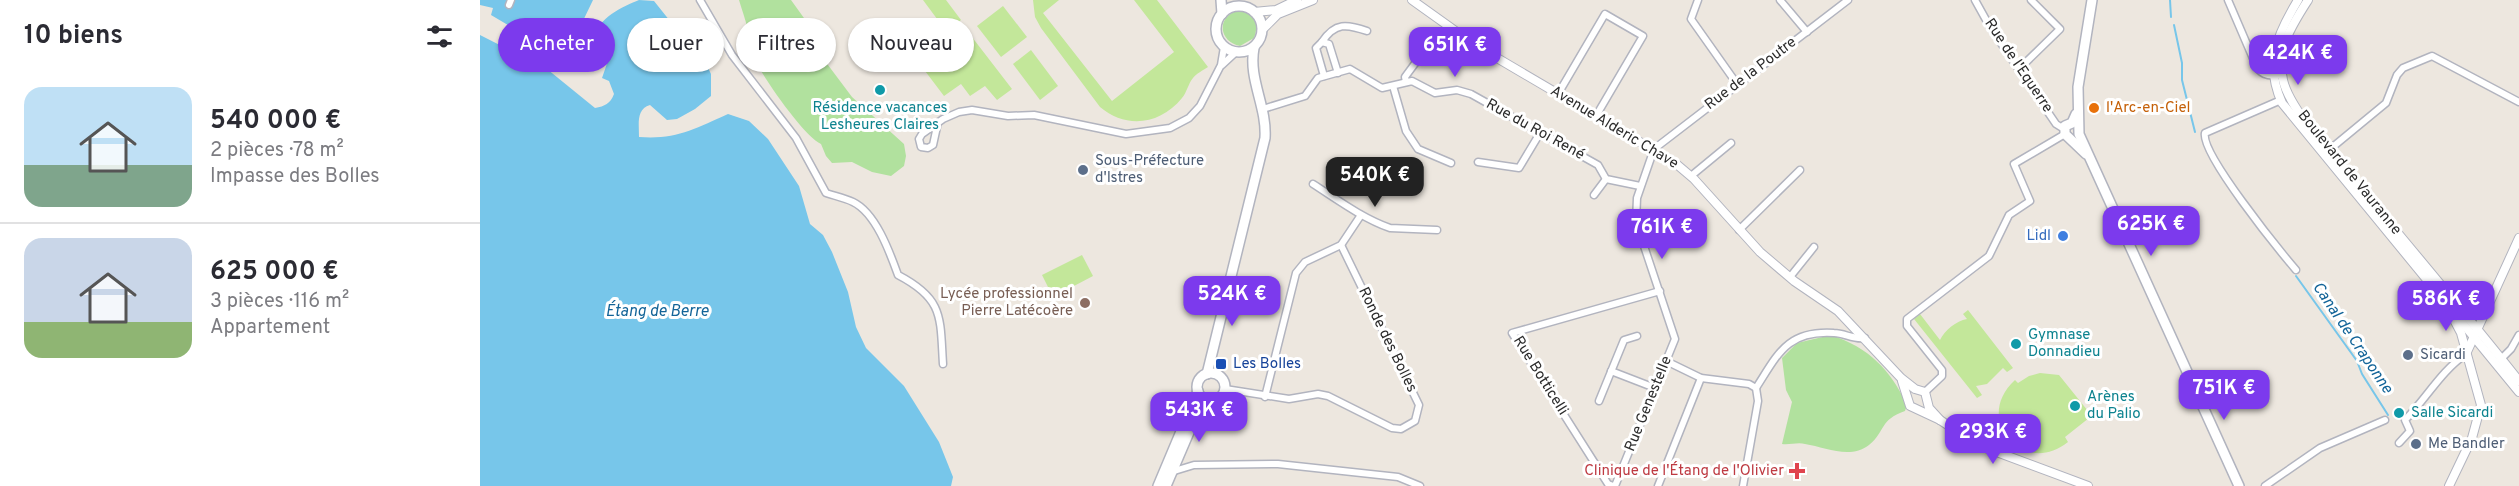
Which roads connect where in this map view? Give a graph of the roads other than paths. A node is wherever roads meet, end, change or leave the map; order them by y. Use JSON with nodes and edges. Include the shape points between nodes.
{"nodes":[{"id":1,"x":700,"y":0,"type":"edge"},
{"id":2,"x":1221,"y":0,"type":"edge"},
{"id":3,"x":1297,"y":0,"type":"edge"},
{"id":4,"x":1313,"y":0,"type":"edge"},
{"id":5,"x":1412,"y":0,"type":"edge"},
{"id":6,"x":1698,"y":0,"type":"edge"},
{"id":7,"x":1780,"y":0,"type":"edge"},
{"id":8,"x":1848,"y":0,"type":"edge"},
{"id":9,"x":1975,"y":0,"type":"edge"},
{"id":10,"x":2031,"y":0,"type":"edge"},
{"id":11,"x":2092,"y":0,"type":"edge"},
{"id":12,"x":2228,"y":0,"type":"edge"},
{"id":13,"x":2298,"y":0,"type":"edge"},
{"id":14,"x":2308,"y":0,"type":"edge"},
{"id":15,"x":1239,"y":3,"type":"edge"},
{"id":16,"x":1254,"y":12,"type":"junction"},
{"id":17,"x":1222,"y":14,"type":"junction"},
{"id":18,"x":1262,"y":30,"type":"junction"},
{"id":19,"x":1367,"y":31,"type":"dead end"},
{"id":20,"x":1807,"y":32,"type":"junction"},
{"id":21,"x":1322,"y":42,"type":"junction"},
{"id":22,"x":1224,"y":47,"type":"junction"},
{"id":23,"x":1254,"y":48,"type":"junction"},
{"id":24,"x":1237,"y":52,"type":"junction"},
{"id":25,"x":1419,"y":58,"type":"dead end"},
{"id":26,"x":2277,"y":62,"type":"junction"},
{"id":27,"x":2255,"y":63,"type":"junction"},
{"id":28,"x":1221,"y":65,"type":"junction"},
{"id":29,"x":2019,"y":69,"type":"junction"},
{"id":30,"x":1338,"y":73,"type":"junction"},
{"id":31,"x":2282,"y":74,"type":"junction"},
{"id":32,"x":1324,"y":76,"type":"junction"},
{"id":33,"x":2273,"y":76,"type":"junction"},
{"id":34,"x":1254,"y":81,"type":"junction"},
{"id":35,"x":1406,"y":82,"type":"junction"},
{"id":36,"x":1737,"y":84,"type":"junction"},
{"id":37,"x":1393,"y":86,"type":"junction"},
{"id":38,"x":1558,"y":94,"type":"junction"},
{"id":39,"x":2281,"y":100,"type":"junction"},
{"id":40,"x":2519,"y":102,"type":"edge"},
{"id":41,"x":1263,"y":108,"type":"junction"},
{"id":42,"x":1596,"y":116,"type":"junction"},
{"id":43,"x":938,"y":123,"type":"dead end"},
{"id":44,"x":2071,"y":131,"type":"junction"},
{"id":45,"x":1540,"y":133,"type":"junction"},
{"id":46,"x":1731,"y":143,"type":"dead end"},
{"id":47,"x":1654,"y":149,"type":"junction"},
{"id":48,"x":2329,"y":150,"type":"junction"},
{"id":49,"x":1478,"y":162,"type":"dead end"},
{"id":50,"x":1451,"y":163,"type":"dead end"},
{"id":51,"x":1800,"y":170,"type":"dead end"},
{"id":52,"x":1691,"y":176,"type":"junction"},
{"id":53,"x":1606,"y":179,"type":"junction"},
{"id":54,"x":1313,"y":184,"type":"dead end"},
{"id":55,"x":1640,"y":186,"type":"junction"},
{"id":56,"x":1594,"y":195,"type":"dead end"},
{"id":57,"x":1361,"y":215,"type":"junction"},
{"id":58,"x":1437,"y":230,"type":"dead end"},
{"id":59,"x":1739,"y":230,"type":"junction"},
{"id":60,"x":2519,"y":238,"type":"edge"},
{"id":61,"x":1341,"y":245,"type":"junction"},
{"id":62,"x":1814,"y":248,"type":"dead end"},
{"id":63,"x":2296,"y":270,"type":"dead end"},
{"id":64,"x":1790,"y":277,"type":"junction"},
{"id":65,"x":1660,"y":291,"type":"junction"},
{"id":66,"x":2449,"y":307,"type":"junction"},
{"id":67,"x":2475,"y":333,"type":"junction"},
{"id":68,"x":2519,"y":334,"type":"edge"},
{"id":69,"x":1637,"y":336,"type":"dead end"},
{"id":70,"x":1865,"y":338,"type":"junction"},
{"id":71,"x":2466,"y":354,"type":"junction"},
{"id":72,"x":2501,"y":359,"type":"junction"},
{"id":73,"x":1666,"y":361,"type":"junction"},
{"id":74,"x":943,"y":364,"type":"dead end"},
{"id":75,"x":1611,"y":371,"type":"junction"},
{"id":76,"x":1212,"y":374,"type":"junction"},
{"id":77,"x":1701,"y":378,"type":"junction"},
{"id":78,"x":1901,"y":378,"type":"junction"},
{"id":79,"x":2519,"y":381,"type":"edge"},
{"id":80,"x":1655,"y":388,"type":"junction"},
{"id":81,"x":1756,"y":388,"type":"junction"},
{"id":82,"x":1225,"y":389,"type":"junction"},
{"id":83,"x":1915,"y":389,"type":"junction"},
{"id":84,"x":1198,"y":391,"type":"junction"},
{"id":85,"x":1924,"y":392,"type":"junction"},
{"id":86,"x":2519,"y":392,"type":"edge"},
{"id":87,"x":1907,"y":396,"type":"junction"},
{"id":88,"x":1265,"y":397,"type":"junction"},
{"id":89,"x":1208,"y":400,"type":"junction"},
{"id":90,"x":1599,"y":401,"type":"dead end"},
{"id":91,"x":1927,"y":401,"type":"junction"},
{"id":92,"x":1917,"y":409,"type":"junction"},
{"id":93,"x":1940,"y":420,"type":"junction"},
{"id":94,"x":2385,"y":420,"type":"dead end"},
{"id":95,"x":2399,"y":443,"type":"dead end"},
{"id":96,"x":1168,"y":472,"type":"junction"},
{"id":97,"x":1158,"y":486,"type":"edge"},
{"id":98,"x":1166,"y":486,"type":"edge"},
{"id":99,"x":1420,"y":486,"type":"edge"},
{"id":100,"x":1614,"y":486,"type":"edge"},
{"id":101,"x":1658,"y":486,"type":"edge"},
{"id":102,"x":1743,"y":486,"type":"edge"},
{"id":103,"x":2088,"y":486,"type":"edge"},
{"id":104,"x":2239,"y":486,"type":"edge"},
{"id":105,"x":2265,"y":486,"type":"edge"},
{"id":106,"x":2449,"y":486,"type":"edge"}],
"edges":[{"from":1,"to":74,"type":"street","via":[[732,54],[796,138],[826,193],[855,202],[868,214],[898,275],[919,286],[933,300]]},
{"from":2,"to":17,"type":"main road"},
{"from":3,"to":16,"type":"street","via":[[1276,10]]},
{"from":4,"to":18,"type":"street","via":[[1278,14]]},
{"from":5,"to":38,"type":"street","name":"Avenue Alderic Chave","via":[[1476,45]]},
{"from":6,"to":36,"type":"street","via":[[1691,19]]},
{"from":7,"to":20,"type":"street"},
{"from":8,"to":20,"type":"street","name":"Rue de la Poutre"},
{"from":9,"to":29,"type":"street","name":"Rue de l'Equerre"},
{"from":10,"to":29,"type":"street","via":[[2060,29]]},
{"from":11,"to":44,"type":"main road"},
{"from":12,"to":27,"type":"street"},
{"from":13,"to":26,"type":"street","name":"Boulevard de Vauranne","via":[[2281,30]]},
{"from":14,"to":26,"type":"street","name":"Boulevard de Vauranne"},
{"from":15,"to":16,"type":"main road"},
{"from":15,"to":17,"type":"main road"},
{"from":16,"to":18,"type":"main road"},
{"from":17,"to":22,"type":"main road","via":[[1216,28]]},
{"from":18,"to":23,"type":"main road"},
{"from":19,"to":21,"type":"street","via":[[1348,25],[1330,31]]},
{"from":20,"to":36,"type":"street","name":"Rue de la Poutre"},
{"from":21,"to":30,"type":"street","via":[[1329,44]]},
{"from":21,"to":32,"type":"street","via":[[1316,48]]},
{"from":22,"to":24,"type":"main road"},
{"from":22,"to":28,"type":"street"},
{"from":23,"to":24,"type":"main road"},
{"from":23,"to":34,"type":"main road"},
{"from":24,"to":28,"type":"street"},
{"from":24,"to":34,"type":"main road"},
{"from":25,"to":35,"type":"street","via":[[1405,77]]},
{"from":26,"to":27,"type":"street","via":[[2262,66]]},
{"from":26,"to":31,"type":"street","name":"Boulevard de Vauranne"},
{"from":26,"to":33,"type":"street","name":"Boulevard de Vauranne"},
{"from":27,"to":33,"type":"street","via":[[2260,72]]},
{"from":28,"to":43,"type":"street","via":[[1200,106],[1189,118],[1170,128],[1126,134],[1034,115],[1008,116],[972,110]]},
{"from":29,"to":44,"type":"street","name":"Rue de l'Equerre","via":[[2056,124]]},
{"from":30,"to":32,"type":"street"},
{"from":30,"to":37,"type":"street","via":[[1350,69],[1382,88]]},
{"from":31,"to":33,"type":"street"},
{"from":31,"to":48,"type":"street","name":"Boulevard de Vauranne","via":[[2290,99]]},
{"from":32,"to":41,"type":"street","via":[[1305,96]]},
{"from":33,"to":39,"type":"street","name":"Boulevard de Vauranne"},
{"from":34,"to":41,"type":"main road"},
{"from":35,"to":37,"type":"street"},
{"from":35,"to":45,"type":"street","name":"Rue du Roi René","via":[[1412,81],[1435,93],[1457,90],[1471,94]]},
{"from":36,"to":47,"type":"street","name":"Rue de la Poutre"},
{"from":37,"to":50,"type":"street","via":[[1406,131],[1418,149]]},
{"from":38,"to":42,"type":"street","name":"Avenue Alderic Chave"},
{"from":38,"to":42,"type":"street","via":[[1605,14],[1643,36]]},
{"from":39,"to":63,"type":"street","via":[[2205,133],[2203,138],[2216,166]]},
{"from":39,"to":66,"type":"street","name":"Boulevard de Vauranne"},
{"from":40,"to":48,"type":"street","via":[[2432,56],[2403,68],[2386,103]]},
{"from":41,"to":76,"type":"main road","via":[[1266,127],[1262,153],[1213,349]]},
{"from":42,"to":47,"type":"street","name":"Avenue Alderic Chave"},
{"from":44,"to":85,"type":"street","via":[[2014,164],[2030,201],[2009,215],[1989,256],[1907,319],[1907,326],[1942,370],[1942,376]]},
{"from":44,"to":104,"type":"main road","via":[[2090,158],[2122,225]]},
{"from":45,"to":49,"type":"street","via":[[1519,168]]},
{"from":45,"to":53,"type":"street","name":"Rue du Roi René","via":[[1598,165]]},
{"from":46,"to":52,"type":"street"},
{"from":47,"to":52,"type":"street","name":"Avenue Alderic Chave"},
{"from":47,"to":55,"type":"street","name":"Rue Genestelle"},
{"from":48,"to":67,"type":"street","name":"Boulevard de Vauranne"},
{"from":51,"to":59,"type":"street"},
{"from":52,"to":59,"type":"street","name":"Avenue Alderic Chave"},
{"from":53,"to":55,"type":"street"},
{"from":53,"to":56,"type":"street"},
{"from":54,"to":57,"type":"street"},
{"from":55,"to":65,"type":"street","name":"Rue Genestelle","via":[[1636,222]]},
{"from":57,"to":58,"type":"street","via":[[1390,228]]},
{"from":57,"to":61,"type":"street"},
{"from":59,"to":64,"type":"street","name":"Avenue Alderic Chave"},
{"from":60,"to":67,"type":"street"},
{"from":61,"to":88,"type":"street","via":[[1305,262],[1296,273]]},
{"from":61,"to":88,"type":"street","name":"Ronde des Bolles","via":[[1419,405],[1415,421],[1401,429],[1392,428],[1318,394],[1289,399]]},
{"from":62,"to":64,"type":"street"},
{"from":64,"to":70,"type":"street","name":"Avenue Alderic Chave","via":[[1838,311]]},
{"from":65,"to":73,"type":"street","name":"Rue Genestelle","via":[[1676,339]]},
{"from":65,"to":100,"type":"street","name":"Rue Botticelli","via":[[1512,333],[1608,484]]},
{"from":66,"to":67,"type":"street","name":"Boulevard de Vauranne"},
{"from":66,"to":71,"type":"street","name":"Boulevard de Vauranne"},
{"from":67,"to":71,"type":"street"},
{"from":67,"to":72,"type":"street"},
{"from":67,"to":86,"type":"street"},
{"from":68,"to":72,"type":"street"},
{"from":69,"to":75,"type":"street","via":[[1624,340]]},
{"from":70,"to":78,"type":"street","name":"Avenue Alderic Chave"},
{"from":70,"to":81,"type":"street","via":[[1856,340],[1836,333],[1802,335],[1777,355]]},
{"from":71,"to":95,"type":"street","via":[[2452,363],[2405,420],[2410,431]]},
{"from":71,"to":106,"type":"street","name":"Boulevard de Vauranne","via":[[2481,405],[2472,438]]},
{"from":72,"to":79,"type":"street"},
{"from":73,"to":77,"type":"street"},
{"from":73,"to":80,"type":"street","name":"Rue Genestelle"},
{"from":75,"to":80,"type":"street"},
{"from":75,"to":90,"type":"street"},
{"from":76,"to":82,"type":"main road","via":[[1224,380]]},
{"from":76,"to":84,"type":"main road","via":[[1200,379]]},
{"from":77,"to":81,"type":"street"},
{"from":77,"to":101,"type":"street"},
{"from":78,"to":83,"type":"street","name":"Avenue Alderic Chave"},
{"from":78,"to":87,"type":"street","name":"Avenue Alderic Chave"},
{"from":80,"to":100,"type":"street","name":"Rue Genestelle"},
{"from":81,"to":102,"type":"street","via":[[1758,401]]},
{"from":82,"to":88,"type":"street","name":"Ronde des Bolles"},
{"from":82,"to":89,"type":"main road","via":[[1220,398]]},
{"from":83,"to":85,"type":"street"},
{"from":83,"to":87,"type":"street"},
{"from":84,"to":89,"type":"main road"},
{"from":84,"to":96,"type":"main road"},
{"from":85,"to":91,"type":"street"},
{"from":87,"to":92,"type":"street","via":[[1908,403]]},
{"from":89,"to":96,"type":"main road"},
{"from":91,"to":92,"type":"street"},
{"from":91,"to":93,"type":"street"},
{"from":92,"to":93,"type":"street"},
{"from":93,"to":103,"type":"street","via":[[1978,445]]},
{"from":94,"to":105,"type":"street","via":[[2320,448]]},
{"from":96,"to":97,"type":"main road"},
{"from":96,"to":98,"type":"main road"},
{"from":96,"to":99,"type":"street","via":[[1194,465],[1278,464],[1398,477]]}]}
